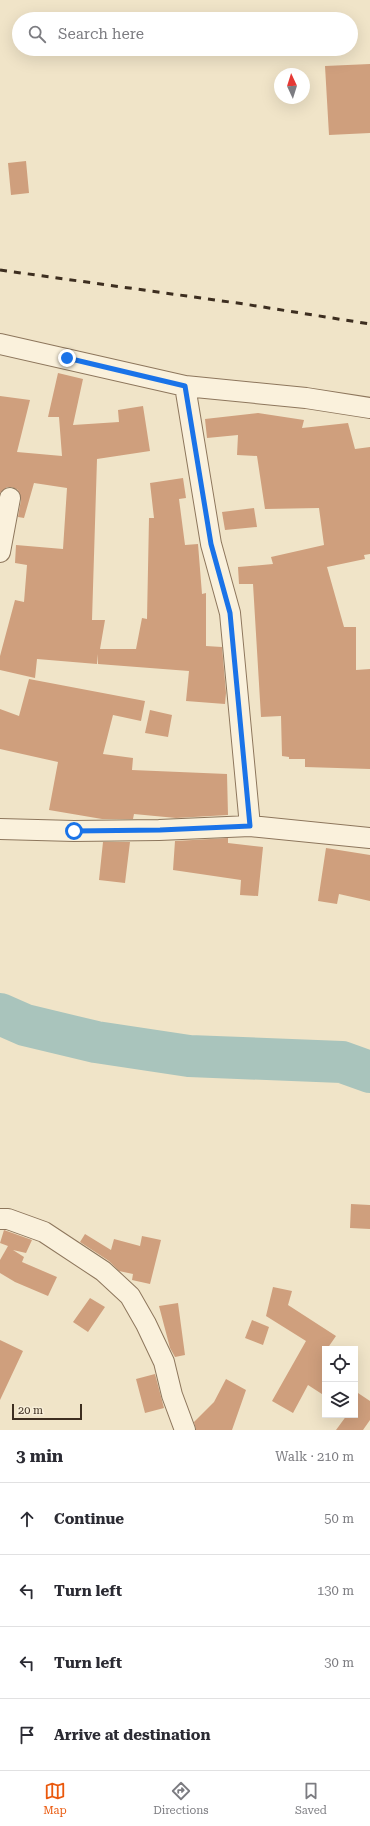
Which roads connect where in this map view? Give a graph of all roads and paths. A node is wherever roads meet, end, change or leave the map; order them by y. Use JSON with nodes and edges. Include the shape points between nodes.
{"nodes":[{"id":1,"x":0,"y":344,"type":"edge"},
{"id":2,"x":185,"y":386,"type":"junction"},
{"id":3,"x":370,"y":408,"type":"edge"},
{"id":4,"x":10,"y":498,"type":"dead end"},
{"id":5,"x":0,"y":552,"type":"edge"},
{"id":6,"x":250,"y":826,"type":"junction"},
{"id":7,"x":0,"y":829,"type":"edge"},
{"id":8,"x":370,"y":838,"type":"edge"},
{"id":9,"x":0,"y":1219,"type":"edge"},
{"id":10,"x":185,"y":1430,"type":"edge"}],
"edges":[{"from":1,"to":2,"type":"street"},
{"from":2,"to":3,"type":"street","via":[[306,398]]},
{"from":2,"to":6,"type":"street","via":[[211,544],[230,613]]},
{"from":4,"to":5,"type":"street"},
{"from":6,"to":7,"type":"street","via":[[74,831]]},
{"from":6,"to":8,"type":"street"},
{"from":9,"to":10,"type":"street","via":[[8,1219],[44,1232],[103,1271],[130,1296],[164,1362]]}]}
